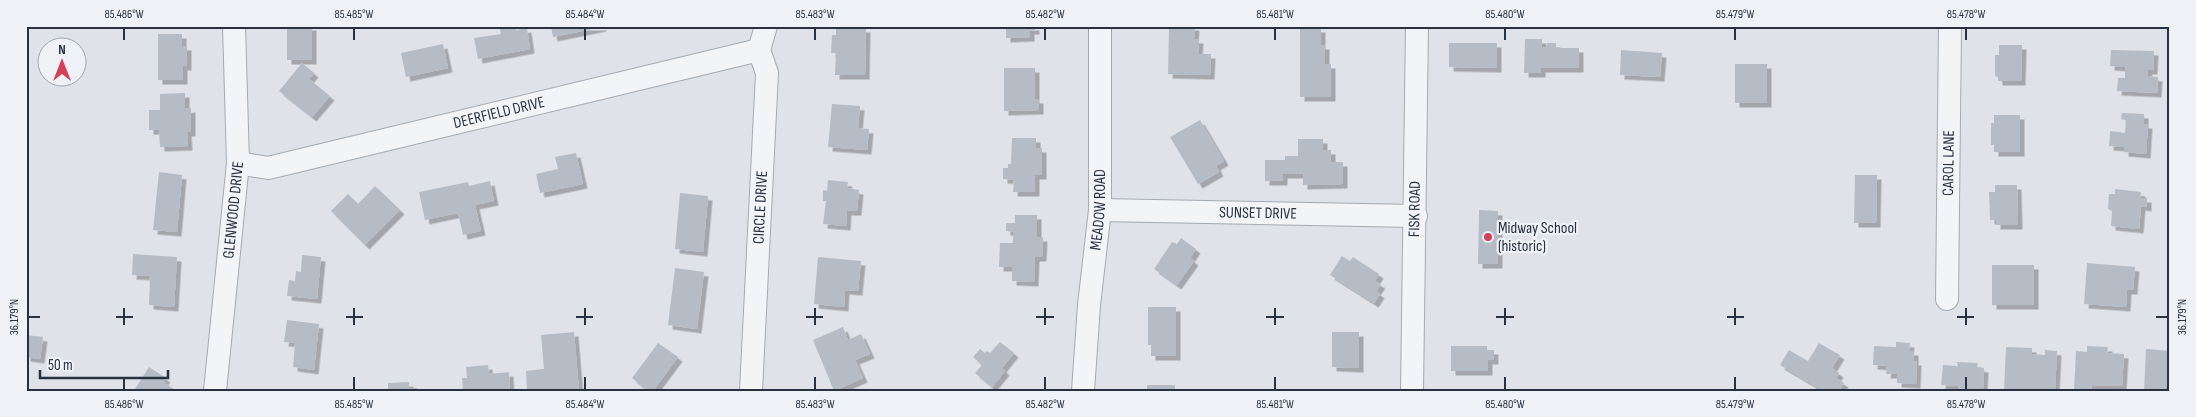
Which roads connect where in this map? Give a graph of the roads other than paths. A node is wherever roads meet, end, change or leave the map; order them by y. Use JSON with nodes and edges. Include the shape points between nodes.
{"nodes":[{"id":1,"x":234,"y":26,"type":"edge"},
{"id":2,"x":766,"y":26,"type":"edge"},
{"id":3,"x":1100,"y":26,"type":"edge"},
{"id":4,"x":1417,"y":26,"type":"edge"},
{"id":5,"x":1950,"y":26,"type":"edge"},
{"id":6,"x":759,"y":50,"type":"junction"},
{"id":7,"x":238,"y":163,"type":"junction"},
{"id":8,"x":1100,"y":210,"type":"junction"},
{"id":9,"x":1416,"y":216,"type":"junction"},
{"id":10,"x":1947,"y":299,"type":"dead end"},
{"id":11,"x":215,"y":391,"type":"edge"},
{"id":12,"x":751,"y":391,"type":"edge"},
{"id":13,"x":1083,"y":391,"type":"edge"},
{"id":14,"x":1412,"y":391,"type":"edge"}],
"edges":[{"from":1,"to":7,"type":"street","name":"GLENWOOD DRIVE"},
{"from":2,"to":6,"type":"street"},
{"from":3,"to":8,"type":"street","name":"MEADOW ROAD"},
{"from":4,"to":9,"type":"street","name":"FISK ROAD"},
{"from":5,"to":10,"type":"street","name":"CAROL LANE"},
{"from":6,"to":7,"type":"street","name":"DEERFIELD DRIVE","via":[[268,168]]},
{"from":6,"to":12,"type":"street","name":"CIRCLE DRIVE","via":[[767,73]]},
{"from":7,"to":11,"type":"street","name":"GLENWOOD DRIVE"},
{"from":8,"to":9,"type":"street","name":"SUNSET DRIVE"},
{"from":8,"to":13,"type":"street","name":"MEADOW ROAD"},
{"from":9,"to":14,"type":"street","name":"FISK ROAD"}]}
